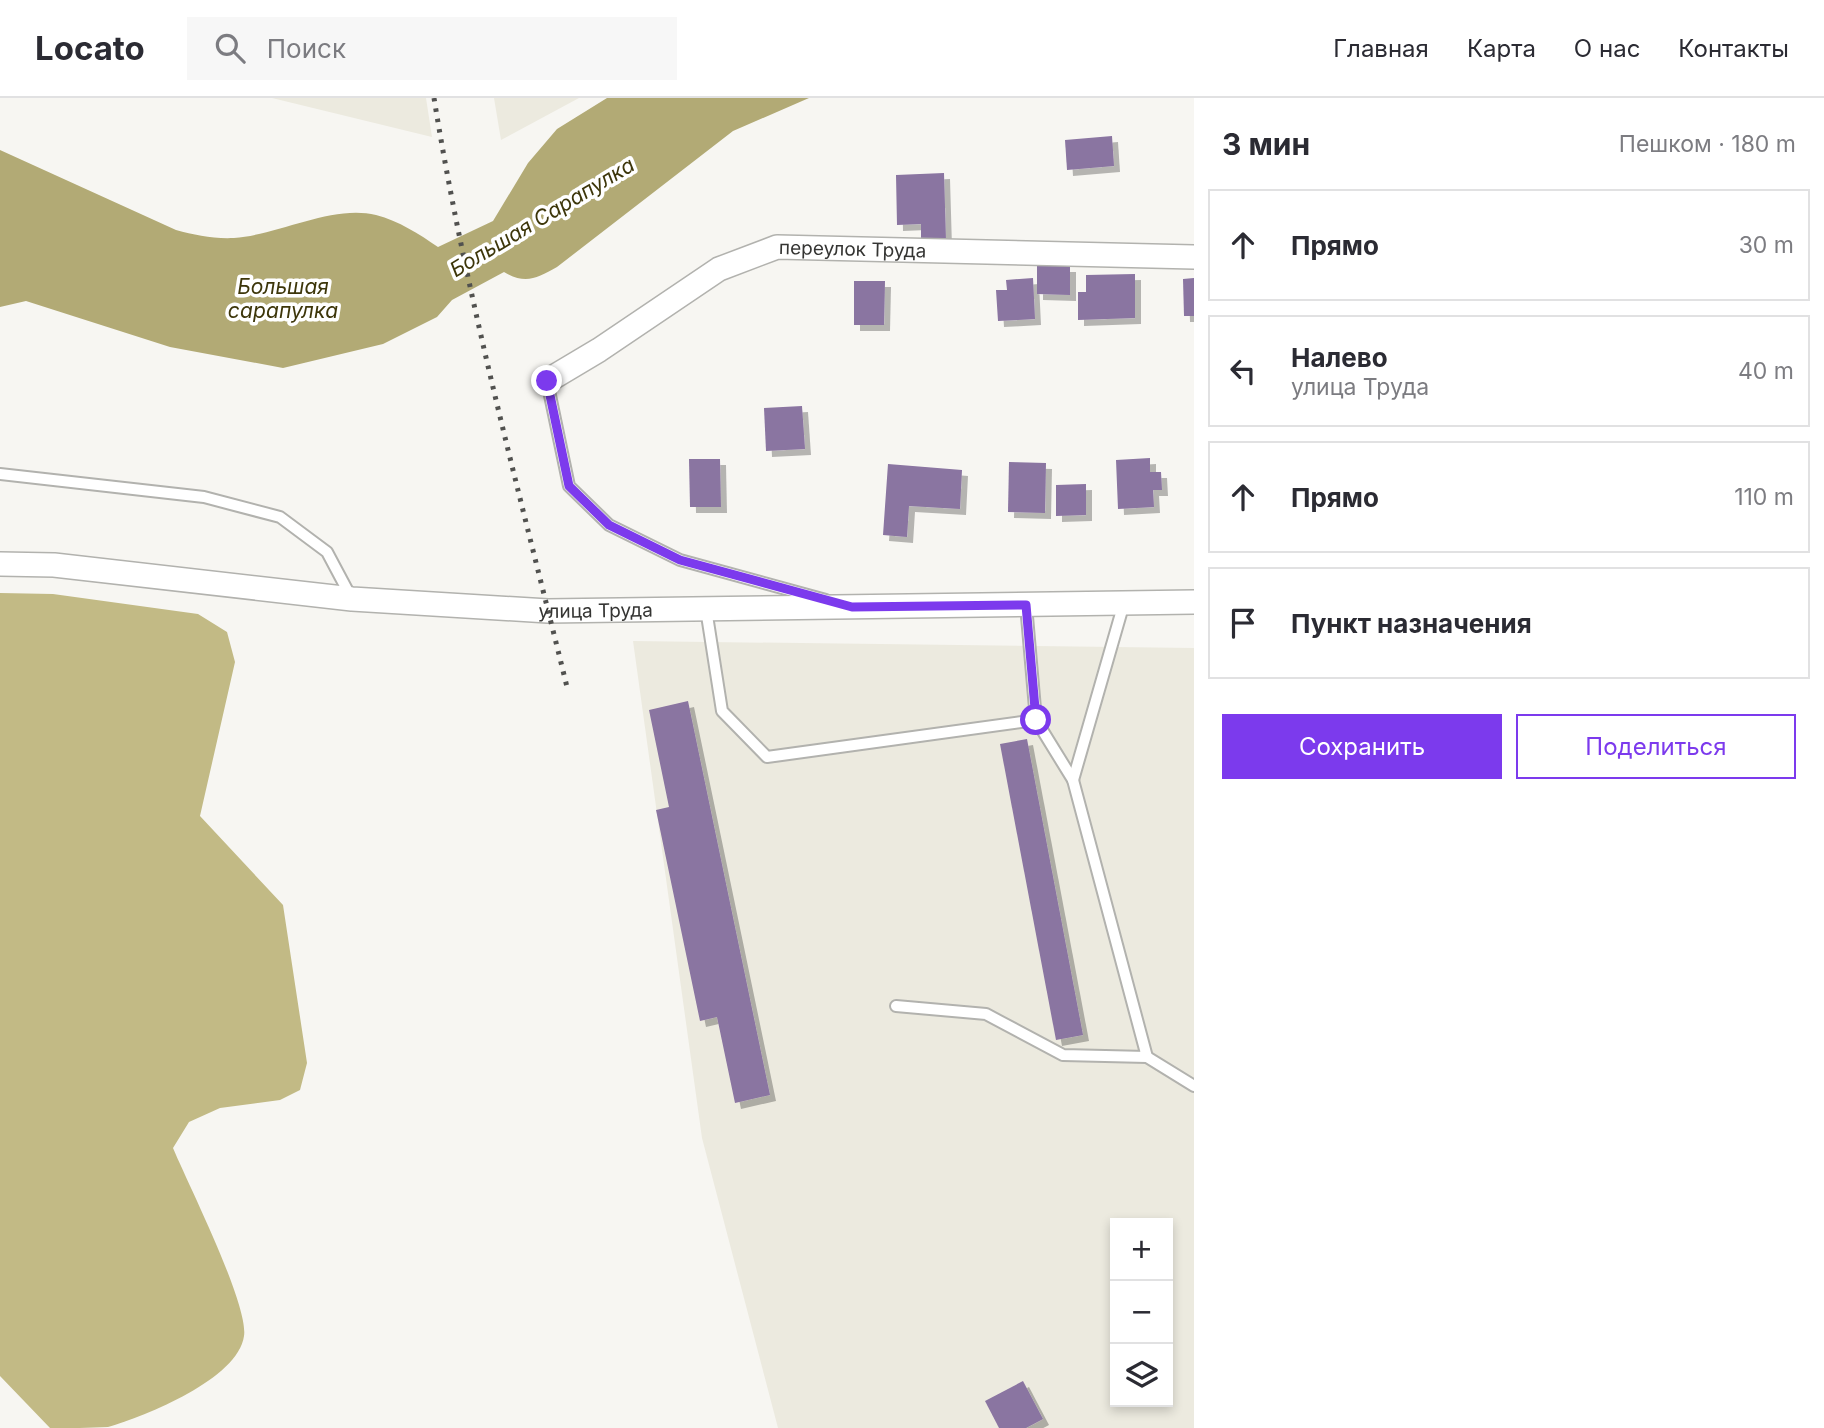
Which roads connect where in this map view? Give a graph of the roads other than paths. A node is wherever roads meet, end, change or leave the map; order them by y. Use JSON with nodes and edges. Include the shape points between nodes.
{"nodes":[{"id":1,"x":1194,"y":257,"type":"edge"},
{"id":2,"x":547,"y":381,"type":"joint"},
{"id":3,"x":0,"y":474,"type":"edge"},
{"id":4,"x":0,"y":564,"type":"edge"},
{"id":5,"x":352,"y":599,"type":"junction"},
{"id":6,"x":1124,"y":603,"type":"junction"},
{"id":7,"x":1194,"y":603,"type":"edge"},
{"id":8,"x":1026,"y":605,"type":"junction"},
{"id":9,"x":852,"y":607,"type":"junction"},
{"id":10,"x":706,"y":609,"type":"junction"},
{"id":11,"x":1036,"y":720,"type":"junction"},
{"id":12,"x":1073,"y":780,"type":"junction"},
{"id":13,"x":896,"y":1006,"type":"dead end"},
{"id":14,"x":1147,"y":1057,"type":"junction"},
{"id":15,"x":1194,"y":1086,"type":"edge"}],
"edges":[{"from":1,"to":2,"type":"street","name":"переулок Труда","via":[[777,247],[719,269]]},
{"from":2,"to":9,"type":"lane","via":[[569,486],[609,525],[680,560]]},
{"from":3,"to":5,"type":"lane","via":[[204,497],[280,517],[327,552]]},
{"from":4,"to":5,"type":"street","name":"улица Труда","via":[[54,565]]},
{"from":5,"to":10,"type":"street","name":"улица Труда","via":[[548,611]]},
{"from":6,"to":7,"type":"street","name":"улица Труда"},
{"from":6,"to":8,"type":"street","name":"улица Труда"},
{"from":6,"to":12,"type":"lane"},
{"from":8,"to":9,"type":"street","name":"улица Труда"},
{"from":8,"to":11,"type":"lane"},
{"from":9,"to":10,"type":"street","name":"улица Труда"},
{"from":10,"to":11,"type":"lane","via":[[722,711],[767,757]]},
{"from":11,"to":12,"type":"lane"},
{"from":12,"to":14,"type":"lane"},
{"from":13,"to":14,"type":"lane","via":[[986,1013],[1063,1055]]},
{"from":14,"to":15,"type":"lane"}]}
